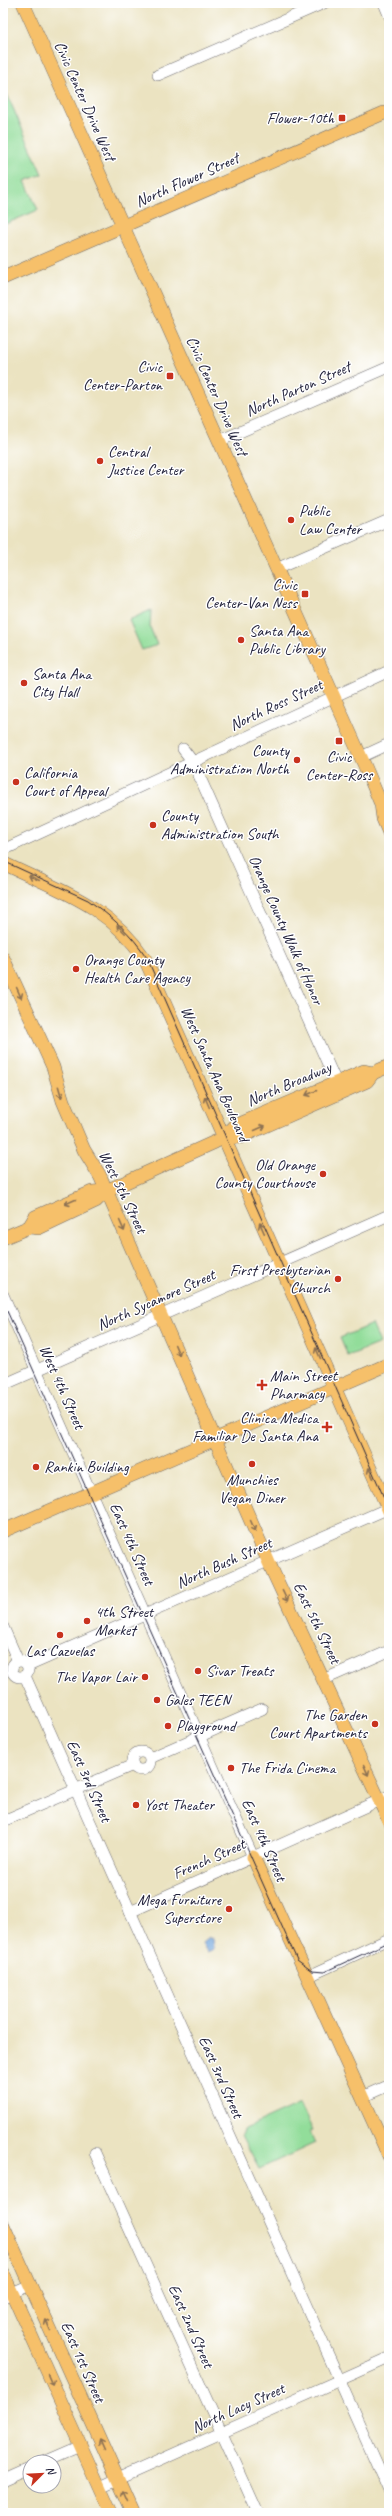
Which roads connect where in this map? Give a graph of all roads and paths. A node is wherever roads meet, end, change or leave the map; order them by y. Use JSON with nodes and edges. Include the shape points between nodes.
{"nodes":[{"id":1,"x":23,"y":3,"type":"edge"},
{"id":2,"x":324,"y":3,"type":"edge"},
{"id":3,"x":384,"y":3,"type":"edge"},
{"id":4,"x":389,"y":15,"type":"edge"},
{"id":5,"x":158,"y":75,"type":"dead end"},
{"id":6,"x":387,"y":111,"type":"edge"},
{"id":7,"x":123,"y":226,"type":"junction"},
{"id":8,"x":3,"y":278,"type":"edge"},
{"id":9,"x":389,"y":367,"type":"edge"},
{"id":10,"x":219,"y":441,"type":"junction"},
{"id":11,"x":389,"y":520,"type":"edge"},
{"id":12,"x":276,"y":569,"type":"junction"},
{"id":13,"x":389,"y":671,"type":"edge"},
{"id":14,"x":333,"y":696,"type":"junction"},
{"id":15,"x":389,"y":744,"type":"edge"},
{"id":16,"x":182,"y":749,"type":"dead end"},
{"id":17,"x":360,"y":757,"type":"junction"},
{"id":18,"x":193,"y":762,"type":"junction"},
{"id":19,"x":385,"y":806,"type":"edge"},
{"id":20,"x":389,"y":833,"type":"edge"},
{"id":21,"x":3,"y":850,"type":"edge"},
{"id":22,"x":3,"y":863,"type":"edge"},
{"id":23,"x":3,"y":958,"type":"edge"},
{"id":24,"x":384,"y":1069,"type":"edge"},
{"id":25,"x":336,"y":1082,"type":"junction"},
{"id":26,"x":223,"y":1138,"type":"junction"},
{"id":27,"x":106,"y":1191,"type":"junction"},
{"id":28,"x":389,"y":1215,"type":"edge"},
{"id":29,"x":3,"y":1238,"type":"edge"},
{"id":30,"x":278,"y":1263,"type":"junction"},
{"id":31,"x":3,"y":1295,"type":"edge"},
{"id":32,"x":162,"y":1315,"type":"junction"},
{"id":33,"x":389,"y":1364,"type":"edge"},
{"id":34,"x":37,"y":1370,"type":"junction"},
{"id":35,"x":3,"y":1385,"type":"edge"},
{"id":36,"x":334,"y":1388,"type":"junction"},
{"id":37,"x":214,"y":1440,"type":"junction"},
{"id":38,"x":91,"y":1493,"type":"junction"},
{"id":39,"x":388,"y":1509,"type":"edge"},
{"id":40,"x":3,"y":1531,"type":"edge"},
{"id":41,"x":268,"y":1560,"type":"junction"},
{"id":42,"x":145,"y":1616,"type":"junction"},
{"id":43,"x":3,"y":1627,"type":"edge"},
{"id":44,"x":389,"y":1651,"type":"edge"},
{"id":45,"x":24,"y":1668,"type":"junction"},
{"id":46,"x":8,"y":1675,"type":"edge"},
{"id":47,"x":325,"y":1679,"type":"junction"},
{"id":48,"x":262,"y":1709,"type":"dead end"},
{"id":49,"x":198,"y":1736,"type":"junction"},
{"id":50,"x":76,"y":1790,"type":"junction"},
{"id":51,"x":384,"y":1798,"type":"edge"},
{"id":52,"x":3,"y":1821,"type":"edge"},
{"id":53,"x":389,"y":1822,"type":"edge"},
{"id":54,"x":253,"y":1857,"type":"junction"},
{"id":55,"x":130,"y":1912,"type":"junction"},
{"id":56,"x":389,"y":1940,"type":"edge"},
{"id":57,"x":307,"y":1976,"type":"junction"},
{"id":58,"x":389,"y":2085,"type":"edge"},
{"id":59,"x":362,"y":2098,"type":"junction"},
{"id":60,"x":95,"y":2153,"type":"dead end"},
{"id":61,"x":389,"y":2156,"type":"edge"},
{"id":62,"x":3,"y":2225,"type":"edge"},
{"id":63,"x":3,"y":2273,"type":"edge"},
{"id":64,"x":30,"y":2285,"type":"junction"},
{"id":65,"x":8,"y":2295,"type":"edge"},
{"id":66,"x":389,"y":2358,"type":"edge"},
{"id":67,"x":339,"y":2380,"type":"junction"},
{"id":68,"x":222,"y":2432,"type":"junction"},
{"id":69,"x":81,"y":2446,"type":"junction"},
{"id":70,"x":62,"y":2454,"type":"edge"},
{"id":71,"x":22,"y":2472,"type":"edge"},
{"id":72,"x":118,"y":2479,"type":"junction"},
{"id":73,"x":3,"y":2480,"type":"edge"},
{"id":74,"x":100,"y":2487,"type":"junction"},
{"id":75,"x":389,"y":2491,"type":"edge"},
{"id":76,"x":112,"y":2513,"type":"edge"},
{"id":77,"x":133,"y":2513,"type":"edge"},
{"id":78,"x":258,"y":2513,"type":"edge"}],
"edges":[{"from":1,"to":7,"type":"main road","name":"Civic Center Drive West"},
{"from":2,"to":5,"type":"street"},
{"from":3,"to":4,"type":"street"},
{"from":6,"to":7,"type":"main road","name":"North Flower Street"},
{"from":7,"to":8,"type":"main road","name":"North Flower Street"},
{"from":7,"to":10,"type":"main road","name":"Civic Center Drive West"},
{"from":9,"to":10,"type":"street","name":"North Parton Street"},
{"from":10,"to":12,"type":"main road","name":"Civic Center Drive West"},
{"from":11,"to":12,"type":"street"},
{"from":12,"to":14,"type":"main road","name":"Civic Center Drive West"},
{"from":13,"to":14,"type":"street","name":"North Ross Street"},
{"from":14,"to":17,"type":"main road","name":"Civic Center Drive West"},
{"from":14,"to":18,"type":"street","name":"North Ross Street"},
{"from":15,"to":17,"type":"street"},
{"from":16,"to":18,"type":"street","name":"Orange County Walk of Honor"},
{"from":17,"to":19,"type":"main road","name":"Civic Center Drive West"},
{"from":18,"to":21,"type":"street","name":"North Ross Street"},
{"from":18,"to":25,"type":"street","name":"Orange County Walk of Honor"},
{"from":19,"to":20,"type":"main road","name":"Civic Center Drive West","via":[[383,819]]},
{"from":26,"to":22,"type":"main road","name":"West Santa Ana Boulevard","one_way":true,"via":[[156,982],[135,944],[111,919],[92,906]]},
{"from":23,"to":27,"type":"main road","name":"West 5th Street","one_way":true,"via":[[53,1067],[62,1101]]},
{"from":24,"to":25,"type":"main road","name":"North Broadway","via":[[364,1071]]},
{"from":26,"to":24,"type":"main road","name":"North Broadway","one_way":true,"via":[[240,1137],[366,1081]]},
{"from":25,"to":26,"type":"main road","name":"North Broadway","one_way":true,"via":[[235,1126]]},
{"from":26,"to":27,"type":"main road","name":"North Broadway"},
{"from":30,"to":26,"type":"main road","name":"West Santa Ana Boulevard","one_way":true},
{"from":27,"to":29,"type":"main road","name":"North Broadway","via":[[96,1201],[39,1228],[29,1227]]},
{"from":27,"to":32,"type":"main road","name":"West 5th Street","one_way":true},
{"from":28,"to":30,"type":"street","name":"North Sycamore Street"},
{"from":30,"to":32,"type":"street","name":"North Sycamore Street"},
{"from":36,"to":30,"type":"main road","name":"West Santa Ana Boulevard","one_way":true},
{"from":31,"to":34,"type":"street","name":"West 4th Street"},
{"from":32,"to":34,"type":"street","name":"North Sycamore Street"},
{"from":32,"to":37,"type":"main road","name":"West 5th Street","one_way":true,"via":[[209,1422]]},
{"from":33,"to":36,"type":"main road"},
{"from":34,"to":35,"type":"street","name":"North Sycamore Street"},
{"from":34,"to":38,"type":"street","name":"West 4th Street"},
{"from":36,"to":37,"type":"main road"},
{"from":39,"to":36,"type":"main road","name":"West Santa Ana Boulevard","one_way":true},
{"from":37,"to":38,"type":"main road"},
{"from":37,"to":41,"type":"main road","name":"East 5th Street","one_way":true},
{"from":38,"to":40,"type":"main road"},
{"from":38,"to":42,"type":"street","name":"East 4th Street"},
{"from":39,"to":41,"type":"street","name":"North Bush Street"},
{"from":41,"to":42,"type":"street","name":"North Bush Street"},
{"from":41,"to":47,"type":"main road","name":"East 5th Street","one_way":true},
{"from":42,"to":45,"type":"street","name":"North Bush Street"},
{"from":42,"to":49,"type":"street","name":"East 4th Street"},
{"from":43,"to":45,"type":"street","name":"East 3rd Street"},
{"from":44,"to":47,"type":"street"},
{"from":45,"to":46,"type":"street","via":[[12,1667]]},
{"from":45,"to":50,"type":"street","name":"East 3rd Street"},
{"from":47,"to":51,"type":"main road","name":"East 5th Street","one_way":true},
{"from":48,"to":49,"type":"street"},
{"from":49,"to":50,"type":"street","via":[[150,1758],[150,1764],[146,1769],[140,1770],[133,1765]]},
{"from":49,"to":54,"type":"street","name":"East 4th Street"},
{"from":50,"to":52,"type":"street"},
{"from":50,"to":55,"type":"street","name":"East 3rd Street"},
{"from":51,"to":53,"type":"main road","name":"East 5th Street"},
{"from":51,"to":54,"type":"street","name":"French Street"},
{"from":54,"to":55,"type":"street","name":"French Street"},
{"from":54,"to":57,"type":"main road","name":"East 4th Street"},
{"from":55,"to":67,"type":"street","name":"East 3rd Street"},
{"from":56,"to":57,"type":"street"},
{"from":57,"to":59,"type":"main road","name":"East 4th Street"},
{"from":58,"to":59,"type":"street"},
{"from":59,"to":61,"type":"main road","name":"East 4th Street"},
{"from":60,"to":68,"type":"street","name":"East 2nd Street"},
{"from":62,"to":64,"type":"main road","name":"East 1st Street"},
{"from":63,"to":65,"type":"main road"},
{"from":64,"to":65,"type":"street"},
{"from":72,"to":64,"type":"main road","name":"East 1st Street","one_way":true},
{"from":65,"to":69,"type":"main road","one_way":true},
{"from":66,"to":67,"type":"street","name":"North Lacy Street"},
{"from":67,"to":68,"type":"street","name":"North Lacy Street"},
{"from":67,"to":75,"type":"street","name":"East 3rd Street"},
{"from":68,"to":72,"type":"street","name":"North Lacy Street"},
{"from":68,"to":78,"type":"street","name":"East 2nd Street"},
{"from":69,"to":70,"type":"street"},
{"from":69,"to":74,"type":"main road"},
{"from":71,"to":73,"type":"street"},
{"from":72,"to":74,"type":"street","name":"North Lacy Street"},
{"from":77,"to":72,"type":"main road","name":"East 1st Street","one_way":true},
{"from":74,"to":76,"type":"main road"}]}
